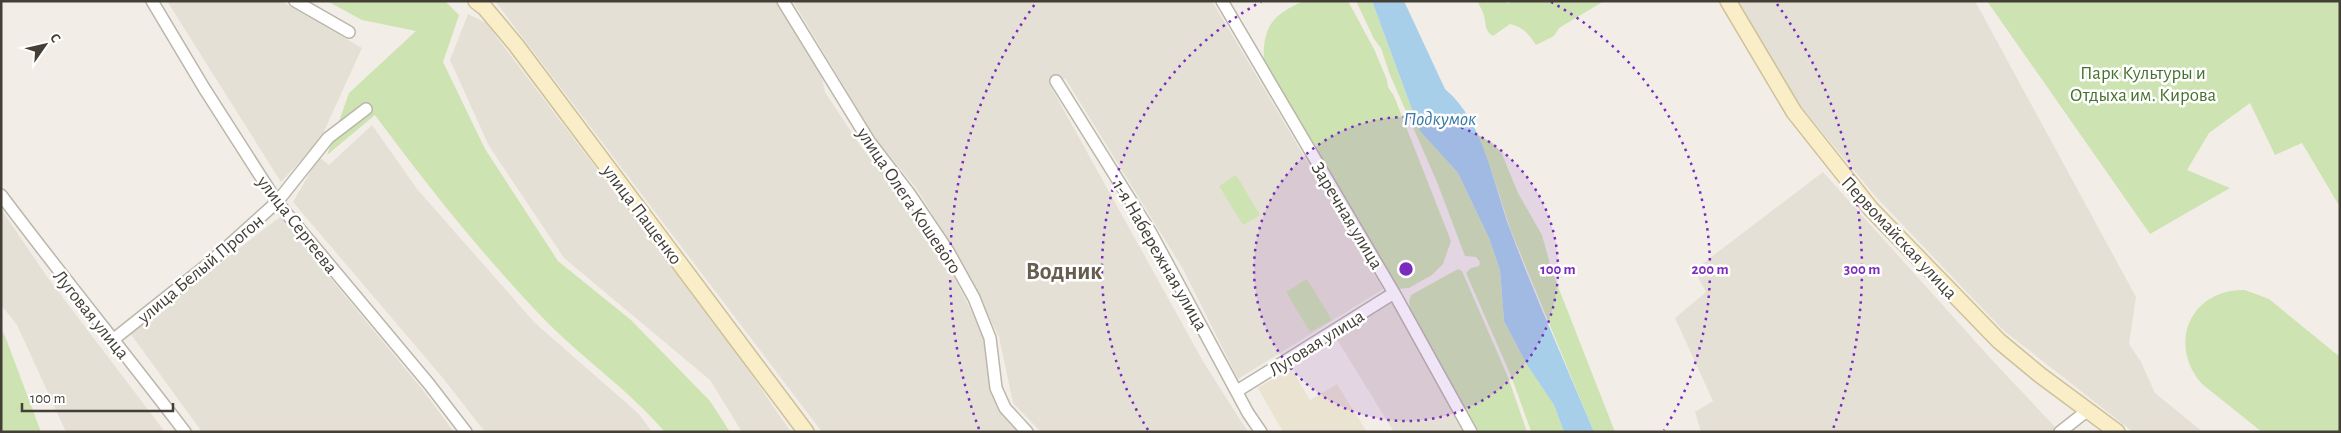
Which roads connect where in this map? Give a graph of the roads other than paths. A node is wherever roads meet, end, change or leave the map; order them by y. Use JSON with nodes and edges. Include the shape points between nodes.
{"nodes":[{"id":1,"x":152,"y":1,"type":"edge"},
{"id":2,"x":294,"y":1,"type":"edge"},
{"id":3,"x":783,"y":1,"type":"edge"},
{"id":4,"x":1222,"y":1,"type":"edge"},
{"id":5,"x":1728,"y":1,"type":"edge"},
{"id":6,"x":481,"y":3,"type":"edge"},
{"id":7,"x":349,"y":32,"type":"dead end"},
{"id":8,"x":1056,"y":81,"type":"dead end"},
{"id":9,"x":366,"y":109,"type":"dead end"},
{"id":10,"x":1,"y":195,"type":"edge"},
{"id":11,"x":277,"y":202,"type":"junction"},
{"id":12,"x":1394,"y":292,"type":"junction"},
{"id":13,"x":114,"y":339,"type":"junction"},
{"id":14,"x":1237,"y":391,"type":"junction"},
{"id":15,"x":2088,"y":410,"type":"junction"},
{"id":16,"x":185,"y":432,"type":"edge"},
{"id":17,"x":466,"y":432,"type":"edge"},
{"id":18,"x":806,"y":432,"type":"edge"},
{"id":19,"x":1027,"y":432,"type":"edge"},
{"id":20,"x":1261,"y":432,"type":"edge"},
{"id":21,"x":1471,"y":432,"type":"edge"},
{"id":22,"x":2060,"y":432,"type":"edge"},
{"id":23,"x":2117,"y":432,"type":"edge"}],
"edges":[{"from":1,"to":11,"type":"street","name":"улица Сергеева"},
{"from":2,"to":7,"type":"street"},
{"from":3,"to":19,"type":"street","name":"улица Олега Кошевого","via":[[869,141],[948,251],[974,298],[990,338],[996,388],[1005,408]]},
{"from":4,"to":12,"type":"street","name":"Заречная улица"},
{"from":5,"to":15,"type":"street","name":"Первомайская улица","via":[[1794,112],[1871,209],[1999,341]]},
{"from":6,"to":18,"type":"street","name":"улица Пащенко"},
{"from":8,"to":14,"type":"street","name":"1-я Набережная улица","via":[[1151,233]]},
{"from":9,"to":11,"type":"street","name":"улица Белый Прогон","via":[[328,138]]},
{"from":10,"to":13,"type":"street","name":"Луговая улица"},
{"from":11,"to":13,"type":"street","name":"улица Белый Прогон","via":[[207,265]]},
{"from":11,"to":17,"type":"street","name":"улица Сергеева"},
{"from":12,"to":14,"type":"street","name":"Луговая улица"},
{"from":12,"to":21,"type":"street","name":"Заречная улица"},
{"from":13,"to":16,"type":"street","name":"Луговая улица"},
{"from":14,"to":20,"type":"street","name":"1-я Набережная улица"},
{"from":15,"to":22,"type":"street"},
{"from":15,"to":23,"type":"street","name":"Первомайская улица"}]}
